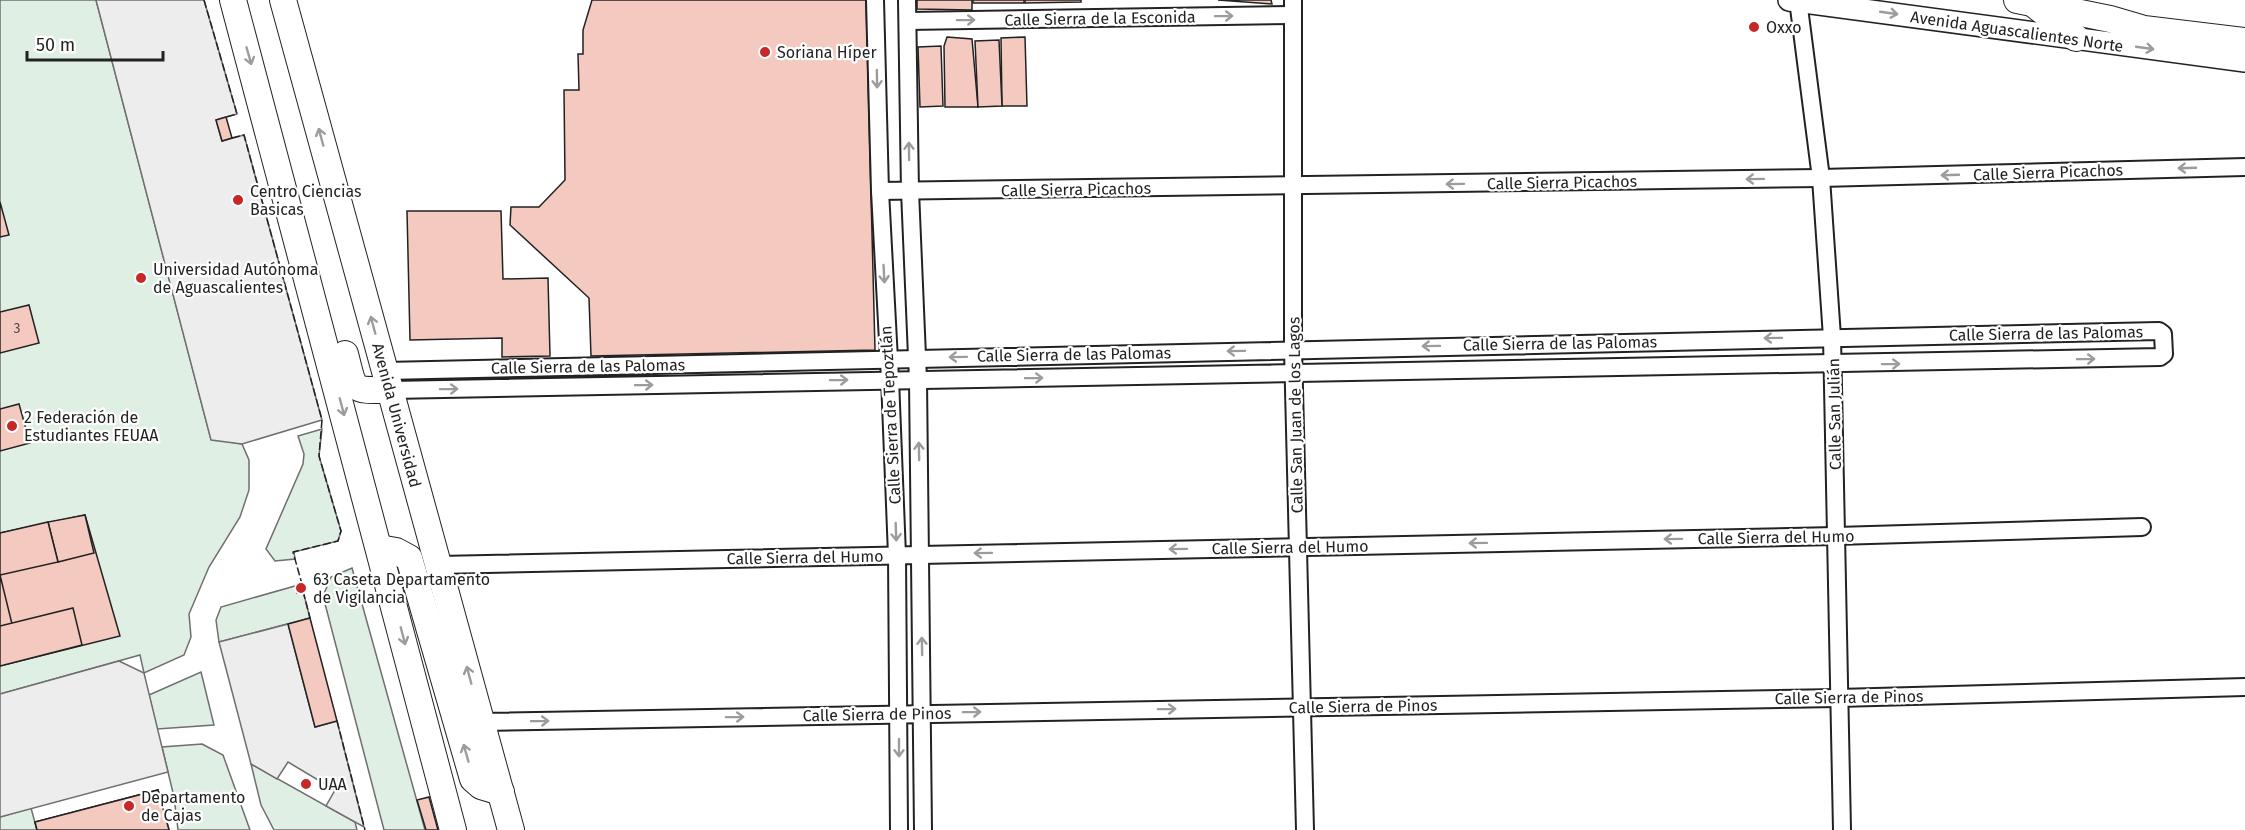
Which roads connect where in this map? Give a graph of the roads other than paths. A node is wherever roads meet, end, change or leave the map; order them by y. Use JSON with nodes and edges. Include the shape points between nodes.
{"nodes":[{"id":1,"x":233,"y":0,"type":"edge"},
{"id":2,"x":283,"y":0,"type":"edge"},
{"id":3,"x":875,"y":0,"type":"edge"},
{"id":4,"x":907,"y":0,"type":"edge"},
{"id":5,"x":1795,"y":0,"type":"edge"},
{"id":6,"x":2023,"y":1,"type":"edge"},
{"id":7,"x":1293,"y":8,"type":"edge"},
{"id":8,"x":2110,"y":19,"type":"junction"},
{"id":9,"x":908,"y":21,"type":"junction"},
{"id":10,"x":2245,"y":24,"type":"edge"},
{"id":11,"x":2076,"y":38,"type":"junction"},
{"id":12,"x":2245,"y":41,"type":"edge"},
{"id":13,"x":2245,"y":61,"type":"edge"},
{"id":14,"x":2245,"y":167,"type":"edge"},
{"id":15,"x":1821,"y":178,"type":"junction"},
{"id":16,"x":1293,"y":186,"type":"junction"},
{"id":17,"x":880,"y":191,"type":"junction"},
{"id":18,"x":910,"y":191,"type":"junction"},
{"id":19,"x":300,"y":248,"type":"junction"},
{"id":20,"x":1832,"y":337,"type":"junction"},
{"id":21,"x":1293,"y":349,"type":"junction"},
{"id":22,"x":888,"y":358,"type":"junction"},
{"id":23,"x":917,"y":358,"type":"junction"},
{"id":24,"x":1832,"y":365,"type":"junction"},
{"id":25,"x":1294,"y":375,"type":"junction"},
{"id":26,"x":890,"y":379,"type":"junction"},
{"id":27,"x":918,"y":380,"type":"junction"},
{"id":28,"x":388,"y":381,"type":"junction"},
{"id":29,"x":2142,"y":527,"type":"dead end"},
{"id":30,"x":1836,"y":536,"type":"junction"},
{"id":31,"x":1298,"y":547,"type":"junction"},
{"id":32,"x":380,"y":548,"type":"junction"},
{"id":33,"x":897,"y":555,"type":"junction"},
{"id":34,"x":921,"y":555,"type":"junction"},
{"id":35,"x":439,"y":566,"type":"junction"},
{"id":36,"x":2245,"y":687,"type":"edge"},
{"id":37,"x":1838,"y":698,"type":"junction"},
{"id":38,"x":1302,"y":707,"type":"junction"},
{"id":39,"x":923,"y":713,"type":"junction"},
{"id":40,"x":900,"y":714,"type":"junction"},
{"id":41,"x":481,"y":722,"type":"junction"},
{"id":42,"x":501,"y":792,"type":"junction"},
{"id":43,"x":453,"y":830,"type":"edge"},
{"id":44,"x":511,"y":830,"type":"edge"},
{"id":45,"x":899,"y":830,"type":"edge"},
{"id":46,"x":923,"y":830,"type":"edge"},
{"id":47,"x":1305,"y":830,"type":"edge"},
{"id":48,"x":1842,"y":830,"type":"edge"}],
"edges":[{"from":1,"to":19,"type":"main road","one_way":true},
{"from":28,"to":2,"type":"main road","name":"Avenida Universidad","one_way":true},
{"from":3,"to":17,"type":"street","name":"Calle Sierra de Tepoztlán","one_way":true},
{"from":4,"to":9,"type":"street","name":"Calle Sierra de Tepoztlán"},
{"from":5,"to":11,"type":"street","name":"Avenida Aguascalientes Norte","one_way":true},
{"from":5,"to":15,"type":"street","name":"Calle San Julián"},
{"from":6,"to":8,"type":"main road","name":"Avenida Aguascalientes Norte"},
{"from":6,"to":11,"type":"main road"},
{"from":9,"to":7,"type":"street","name":"Calle Sierra de la Esconida","one_way":true},
{"from":7,"to":16,"type":"street","name":"Calle San Juan de los Lagos"},
{"from":8,"to":10,"type":"main road","via":[[2167,16]]},
{"from":8,"to":12,"type":"main road","name":"Avenida Aguascalientes Norte","via":[[2144,29]]},
{"from":18,"to":9,"type":"street","name":"Calle Sierra de Tepoztlán","one_way":true},
{"from":11,"to":13,"type":"street","name":"Avenida Aguascalientes Norte","one_way":true},
{"from":14,"to":15,"type":"street","name":"Calle Sierra Picachos","one_way":true},
{"from":15,"to":16,"type":"street","name":"Calle Sierra Picachos","one_way":true},
{"from":15,"to":20,"type":"street","name":"Calle San Julián"},
{"from":16,"to":18,"type":"street","name":"Calle Sierra Picachos"},
{"from":16,"to":21,"type":"street","name":"Calle San Juan de los Lagos"},
{"from":17,"to":18,"type":"street","name":"Calle Sierra Picachos"},
{"from":17,"to":22,"type":"street","name":"Calle Sierra de Tepoztlán","one_way":true},
{"from":18,"to":23,"type":"street","name":"Calle Sierra de Tepoztlán"},
{"from":19,"to":28,"type":"main road","via":[[312,254],[323,271],[355,386],[360,390]]},
{"from":19,"to":32,"type":"main road","one_way":true},
{"from":20,"to":21,"type":"street","name":"Calle Sierra de las Palomas","one_way":true},
{"from":20,"to":24,"type":"street","name":"Calle San Julián"},
{"from":24,"to":20,"type":"street","name":"Calle Sierra de las Palomas","one_way":true,"via":[[2164,354],[2163,334],[2159,331]]},
{"from":21,"to":23,"type":"street","name":"Calle Sierra de las Palomas","one_way":true},
{"from":21,"to":25,"type":"street","name":"Calle San Juan de los Lagos"},
{"from":22,"to":23,"type":"street","name":"Calle Sierra de las Palomas"},
{"from":22,"to":26,"type":"street","name":"Calle Sierra de Tepoztlán"},
{"from":22,"to":28,"type":"street","name":"Calle Sierra de las Palomas"},
{"from":23,"to":27,"type":"street","name":"Calle Sierra de Tepoztlán"},
{"from":24,"to":25,"type":"street","name":"Calle Sierra de las Palomas"},
{"from":24,"to":30,"type":"street","name":"Calle San Julián"},
{"from":27,"to":25,"type":"street","name":"Calle Sierra de las Palomas","one_way":true},
{"from":25,"to":31,"type":"street","name":"Calle San Juan de los Lagos"},
{"from":26,"to":27,"type":"street","name":"Calle Sierra de las Palomas"},
{"from":28,"to":26,"type":"street","name":"Calle Sierra de las Palomas","one_way":true},
{"from":26,"to":33,"type":"street","name":"Calle Sierra de Tepoztlán","one_way":true},
{"from":34,"to":27,"type":"street","name":"Calle Sierra de Tepoztlán","one_way":true},
{"from":28,"to":35,"type":"main road","name":"Avenida Universidad"},
{"from":29,"to":30,"type":"street","name":"Calle Sierra del Humo"},
{"from":30,"to":31,"type":"street","name":"Calle Sierra del Humo","one_way":true},
{"from":30,"to":37,"type":"street","name":"Calle San Julián"},
{"from":31,"to":34,"type":"street","name":"Calle Sierra del Humo","one_way":true},
{"from":31,"to":38,"type":"street","name":"Calle San Juan de los Lagos"},
{"from":42,"to":32,"type":"main road","one_way":true,"via":[[473,779],[409,558],[396,550]]},
{"from":32,"to":43,"type":"main road","one_way":true},
{"from":33,"to":34,"type":"street","name":"Calle Sierra del Humo"},
{"from":33,"to":35,"type":"street","name":"Calle Sierra del Humo"},
{"from":33,"to":40,"type":"street","name":"Calle Sierra de Tepoztlán"},
{"from":39,"to":34,"type":"street","name":"Calle Sierra de Tepoztlán","one_way":true},
{"from":41,"to":35,"type":"main road","name":"Avenida Universidad","one_way":true},
{"from":36,"to":37,"type":"street","name":"Calle Sierra de Pinos"},
{"from":37,"to":38,"type":"street","name":"Calle Sierra de Pinos"},
{"from":37,"to":48,"type":"street","name":"Calle San Julián"},
{"from":39,"to":38,"type":"street","name":"Calle Sierra de Pinos","one_way":true},
{"from":38,"to":47,"type":"street","name":"Calle San Juan de los Lagos"},
{"from":39,"to":40,"type":"street","name":"Calle Sierra de Pinos"},
{"from":39,"to":46,"type":"street","name":"Calle Sierra de Tepoztlán"},
{"from":41,"to":40,"type":"street","name":"Calle Sierra de Pinos","one_way":true},
{"from":40,"to":45,"type":"street","name":"Calle Sierra de Tepoztlán","one_way":true},
{"from":41,"to":42,"type":"main road","name":"Avenida Universidad"},
{"from":42,"to":44,"type":"main road","name":"Avenida Universidad"}]}
